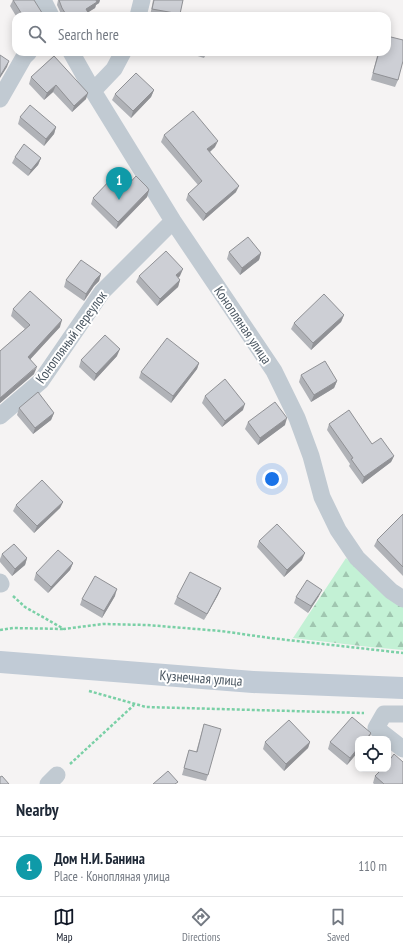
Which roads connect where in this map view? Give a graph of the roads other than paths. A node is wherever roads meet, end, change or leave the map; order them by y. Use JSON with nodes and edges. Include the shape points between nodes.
{"nodes":[{"id":1,"x":43,"y":0,"type":"edge"},
{"id":2,"x":142,"y":0,"type":"edge"},
{"id":3,"x":49,"y":12,"type":"edge"},
{"id":4,"x":139,"y":12,"type":"edge"},
{"id":5,"x":25,"y":56,"type":"edge"},
{"id":6,"x":73,"y":56,"type":"edge"},
{"id":7,"x":121,"y":56,"type":"edge"},
{"id":8,"x":93,"y":91,"type":"junction"},
{"id":9,"x":0,"y":98,"type":"edge"},
{"id":10,"x":173,"y":221,"type":"junction"},
{"id":11,"x":0,"y":416,"type":"edge"},
{"id":12,"x":403,"y":599,"type":"edge"},
{"id":13,"x":0,"y":662,"type":"edge"},
{"id":14,"x":403,"y":688,"type":"edge"},
{"id":15,"x":403,"y":714,"type":"edge"},
{"id":16,"x":403,"y":749,"type":"edge"}],
"edges":[{"from":1,"to":3,"type":"street"},
{"from":2,"to":4,"type":"street"},
{"from":5,"to":9,"type":"street"},
{"from":6,"to":8,"type":"street","name":"Конопляная улица"},
{"from":7,"to":8,"type":"street","via":[[114,69]]},
{"from":8,"to":10,"type":"street","name":"Конопляная улица"},
{"from":10,"to":11,"type":"street","name":"Конопляный переулок","via":[[102,292],[41,381]]},
{"from":10,"to":12,"type":"street","name":"Конопляная улица","via":[[274,371],[297,418],[322,497],[338,530],[357,558],[391,591]]},
{"from":13,"to":14,"type":"main road","name":"Кузнечная улица","via":[[253,682]]},
{"from":15,"to":16,"type":"street","via":[[384,714],[376,728]]}]}
